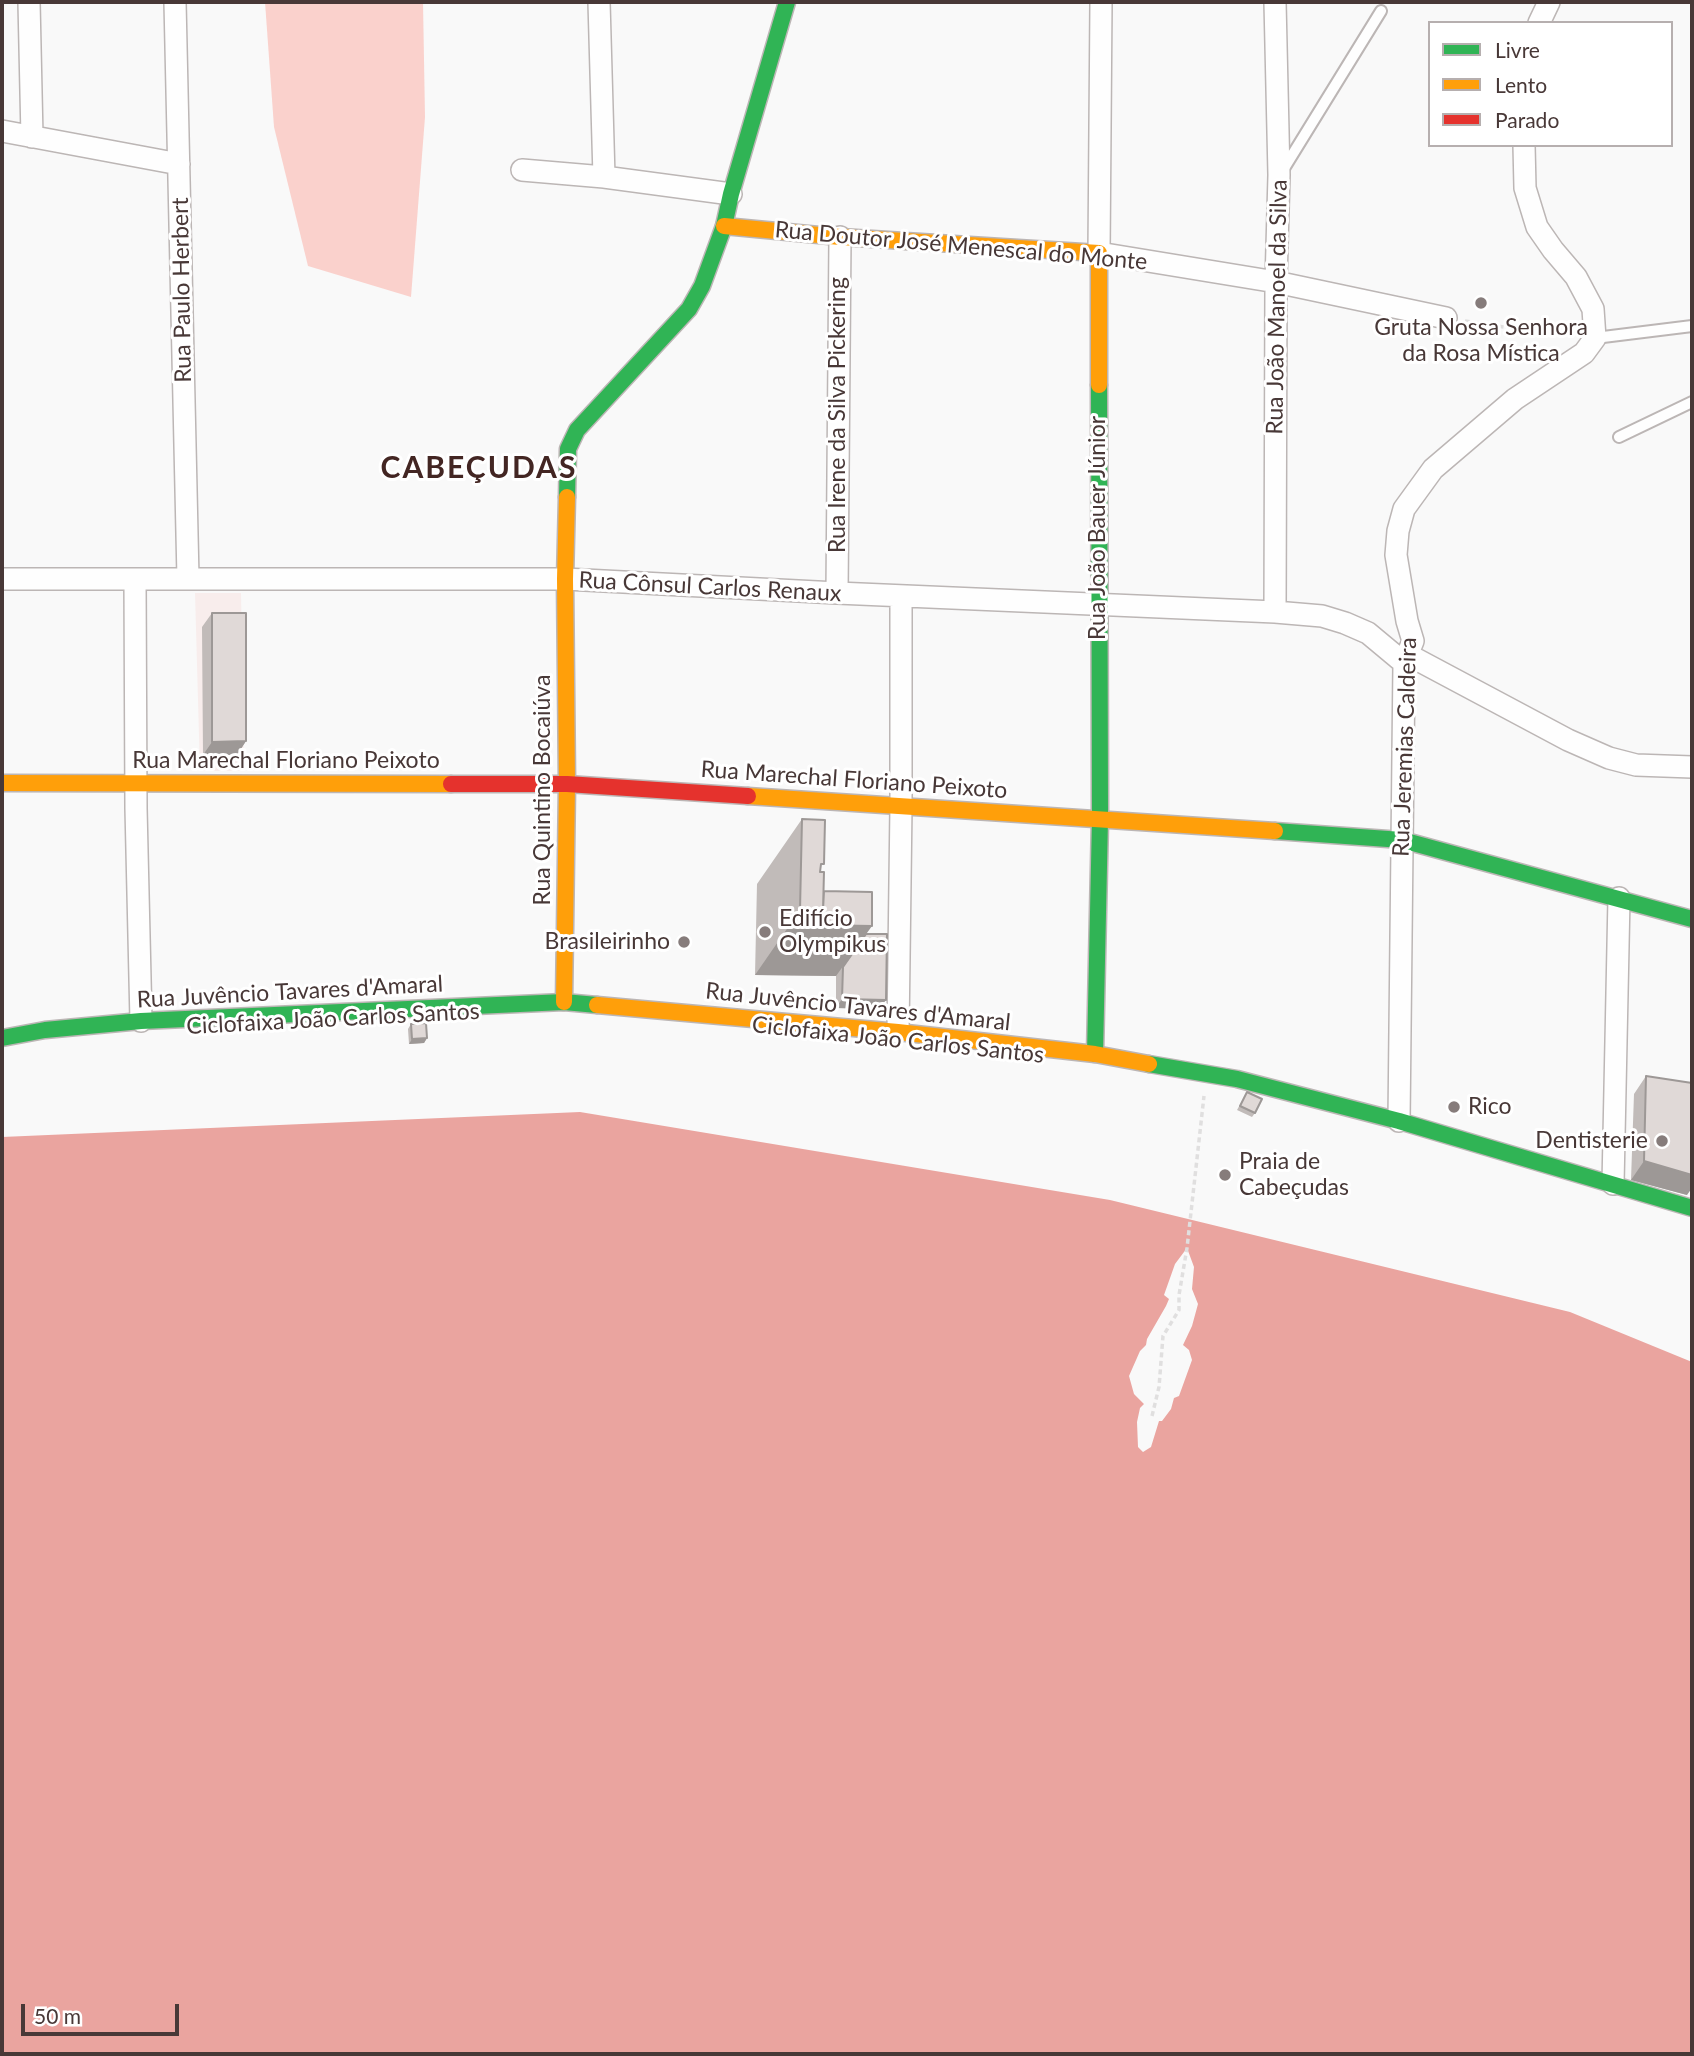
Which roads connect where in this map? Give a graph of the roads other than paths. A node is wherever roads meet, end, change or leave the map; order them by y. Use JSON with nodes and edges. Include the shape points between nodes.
{"nodes":[{"id":1,"x":29,"y":2,"type":"edge"},
{"id":2,"x":175,"y":2,"type":"edge"},
{"id":3,"x":599,"y":2,"type":"edge"},
{"id":4,"x":788,"y":2,"type":"edge"},
{"id":5,"x":1101,"y":2,"type":"edge"},
{"id":6,"x":1275,"y":2,"type":"edge"},
{"id":7,"x":1549,"y":2,"type":"edge"},
{"id":8,"x":1381,"y":10,"type":"dead end"},
{"id":9,"x":1540,"y":21,"type":"edge"},
{"id":10,"x":2,"y":131,"type":"edge"},
{"id":11,"x":32,"y":137,"type":"junction"},
{"id":12,"x":1524,"y":147,"type":"edge"},
{"id":13,"x":179,"y":164,"type":"junction"},
{"id":14,"x":522,"y":170,"type":"dead end"},
{"id":15,"x":1279,"y":175,"type":"junction"},
{"id":16,"x":604,"y":177,"type":"junction"},
{"id":17,"x":731,"y":194,"type":"junction"},
{"id":18,"x":724,"y":226,"type":"junction"},
{"id":19,"x":840,"y":237,"type":"junction"},
{"id":20,"x":1099,"y":253,"type":"junction"},
{"id":21,"x":1276,"y":282,"type":"junction"},
{"id":22,"x":1446,"y":318,"type":"road end"},
{"id":23,"x":1692,"y":326,"type":"edge"},
{"id":24,"x":1595,"y":338,"type":"junction"},
{"id":25,"x":1692,"y":402,"type":"edge"},
{"id":26,"x":1619,"y":437,"type":"dead end"},
{"id":27,"x":188,"y":578,"type":"junction"},
{"id":28,"x":2,"y":579,"type":"edge"},
{"id":29,"x":135,"y":579,"type":"junction"},
{"id":30,"x":565,"y":579,"type":"junction"},
{"id":31,"x":837,"y":593,"type":"junction"},
{"id":32,"x":901,"y":596,"type":"junction"},
{"id":33,"x":1098,"y":605,"type":"junction"},
{"id":34,"x":1275,"y":612,"type":"junction"},
{"id":35,"x":1404,"y":663,"type":"junction"},
{"id":36,"x":1692,"y":767,"type":"edge"},
{"id":37,"x":2,"y":783,"type":"edge"},
{"id":38,"x":137,"y":783,"type":"junction"},
{"id":39,"x":567,"y":785,"type":"junction"},
{"id":40,"x":901,"y":806,"type":"junction"},
{"id":41,"x":1100,"y":819,"type":"junction"},
{"id":42,"x":1402,"y":840,"type":"junction"},
{"id":43,"x":1619,"y":898,"type":"junction"},
{"id":44,"x":1692,"y":919,"type":"edge"},
{"id":45,"x":564,"y":1002,"type":"junction"},
{"id":46,"x":141,"y":1021,"type":"junction"},
{"id":47,"x":898,"y":1032,"type":"junction"},
{"id":48,"x":2,"y":1038,"type":"edge"},
{"id":49,"x":1095,"y":1054,"type":"junction"},
{"id":50,"x":1399,"y":1121,"type":"junction"},
{"id":51,"x":1613,"y":1184,"type":"junction"},
{"id":52,"x":1692,"y":1208,"type":"edge"}],
"edges":[{"from":1,"to":11,"type":"street"},
{"from":2,"to":13,"type":"street","name":"Rua Paulo Herbert"},
{"from":3,"to":16,"type":"street"},
{"from":4,"to":17,"type":"street","name":"Rua Quintino Bocaiúva"},
{"from":5,"to":20,"type":"street","name":"Rua João Bauer Júnior"},
{"from":6,"to":15,"type":"street","name":"Rua João Manoel da Silva"},
{"from":7,"to":9,"type":"street"},
{"from":8,"to":15,"type":"lane"},
{"from":10,"to":11,"type":"street"},
{"from":11,"to":13,"type":"street"},
{"from":12,"to":24,"type":"street","via":[[1525,188],[1537,227],[1587,298]]},
{"from":13,"to":27,"type":"street","name":"Rua Paulo Herbert"},
{"from":14,"to":16,"type":"street"},
{"from":15,"to":21,"type":"street","name":"Rua João Manoel da Silva"},
{"from":16,"to":17,"type":"street"},
{"from":17,"to":18,"type":"street","name":"Rua Quintino Bocaiúva"},
{"from":18,"to":19,"type":"street","name":"Rua Doutor José Menescal do Monte"},
{"from":18,"to":30,"type":"street","name":"Rua Quintino Bocaiúva","via":[[689,309],[577,430],[568,449]]},
{"from":19,"to":20,"type":"street","name":"Rua Doutor José Menescal do Monte"},
{"from":19,"to":31,"type":"street","name":"Rua Irene da Silva Pickering"},
{"from":20,"to":21,"type":"street","name":"Rua Doutor José Menescal do Monte"},
{"from":20,"to":33,"type":"street","name":"Rua João Bauer Júnior"},
{"from":21,"to":22,"type":"street","name":"Rua Doutor José Menescal do Monte"},
{"from":21,"to":34,"type":"street","name":"Rua João Manoel da Silva"},
{"from":23,"to":24,"type":"lane"},
{"from":24,"to":35,"type":"street","name":"Rua Jeremias Caldeira","via":[[1584,353],[1515,399],[1433,469],[1404,509],[1396,555],[1413,641]]},
{"from":25,"to":26,"type":"lane"},
{"from":27,"to":29,"type":"street","name":"Rua Cônsul Carlos Renaux"},
{"from":27,"to":30,"type":"street","name":"Rua Cônsul Carlos Renaux"},
{"from":28,"to":29,"type":"street","name":"Rua Cônsul Carlos Renaux"},
{"from":29,"to":38,"type":"street"},
{"from":30,"to":31,"type":"street","name":"Rua Cônsul Carlos Renaux"},
{"from":30,"to":39,"type":"street","name":"Rua Quintino Bocaiúva"},
{"from":31,"to":32,"type":"street","name":"Rua Cônsul Carlos Renaux"},
{"from":32,"to":33,"type":"street","name":"Rua Cônsul Carlos Renaux"},
{"from":32,"to":40,"type":"street"},
{"from":33,"to":34,"type":"street","name":"Rua Cônsul Carlos Renaux"},
{"from":33,"to":41,"type":"street","name":"Rua João Bauer Júnior"},
{"from":34,"to":35,"type":"street","name":"Rua Cônsul Carlos Renaux","via":[[1345,623],[1368,633]]},
{"from":35,"to":36,"type":"street","via":[[1416,659],[1609,758],[1636,765]]},
{"from":35,"to":42,"type":"street","name":"Rua Jeremias Caldeira"},
{"from":37,"to":38,"type":"street","name":"Rua Marechal Floriano Peixoto"},
{"from":38,"to":39,"type":"street","name":"Rua Marechal Floriano Peixoto"},
{"from":38,"to":46,"type":"street"},
{"from":39,"to":40,"type":"street","name":"Rua Marechal Floriano Peixoto"},
{"from":39,"to":45,"type":"street","name":"Rua Quintino Bocaiúva"},
{"from":40,"to":41,"type":"street","name":"Rua Marechal Floriano Peixoto"},
{"from":40,"to":47,"type":"street"},
{"from":41,"to":42,"type":"street","name":"Rua Marechal Floriano Peixoto"},
{"from":41,"to":49,"type":"street","name":"Rua João Bauer Júnior"},
{"from":42,"to":43,"type":"street","name":"Rua Marechal Floriano Peixoto"},
{"from":42,"to":50,"type":"street","name":"Rua Jeremias Caldeira"},
{"from":43,"to":44,"type":"street","name":"Rua Marechal Floriano Peixoto"},
{"from":43,"to":51,"type":"street"},
{"from":45,"to":46,"type":"street","name":"Rua Juvêncio Tavares d'Amaral"},
{"from":45,"to":47,"type":"street","name":"Rua Juvêncio Tavares d'Amaral"},
{"from":46,"to":48,"type":"street","name":"Rua Juvêncio Tavares d'Amaral"},
{"from":47,"to":49,"type":"street","name":"Rua Juvêncio Tavares d'Amaral"},
{"from":49,"to":50,"type":"street","name":"Rua Juvêncio Tavares d'Amaral","via":[[1207,1073]]},
{"from":50,"to":51,"type":"street","name":"Rua Juvêncio Tavares d'Amaral"},
{"from":51,"to":52,"type":"street","name":"Rua Juvêncio Tavares d'Amaral"}]}
